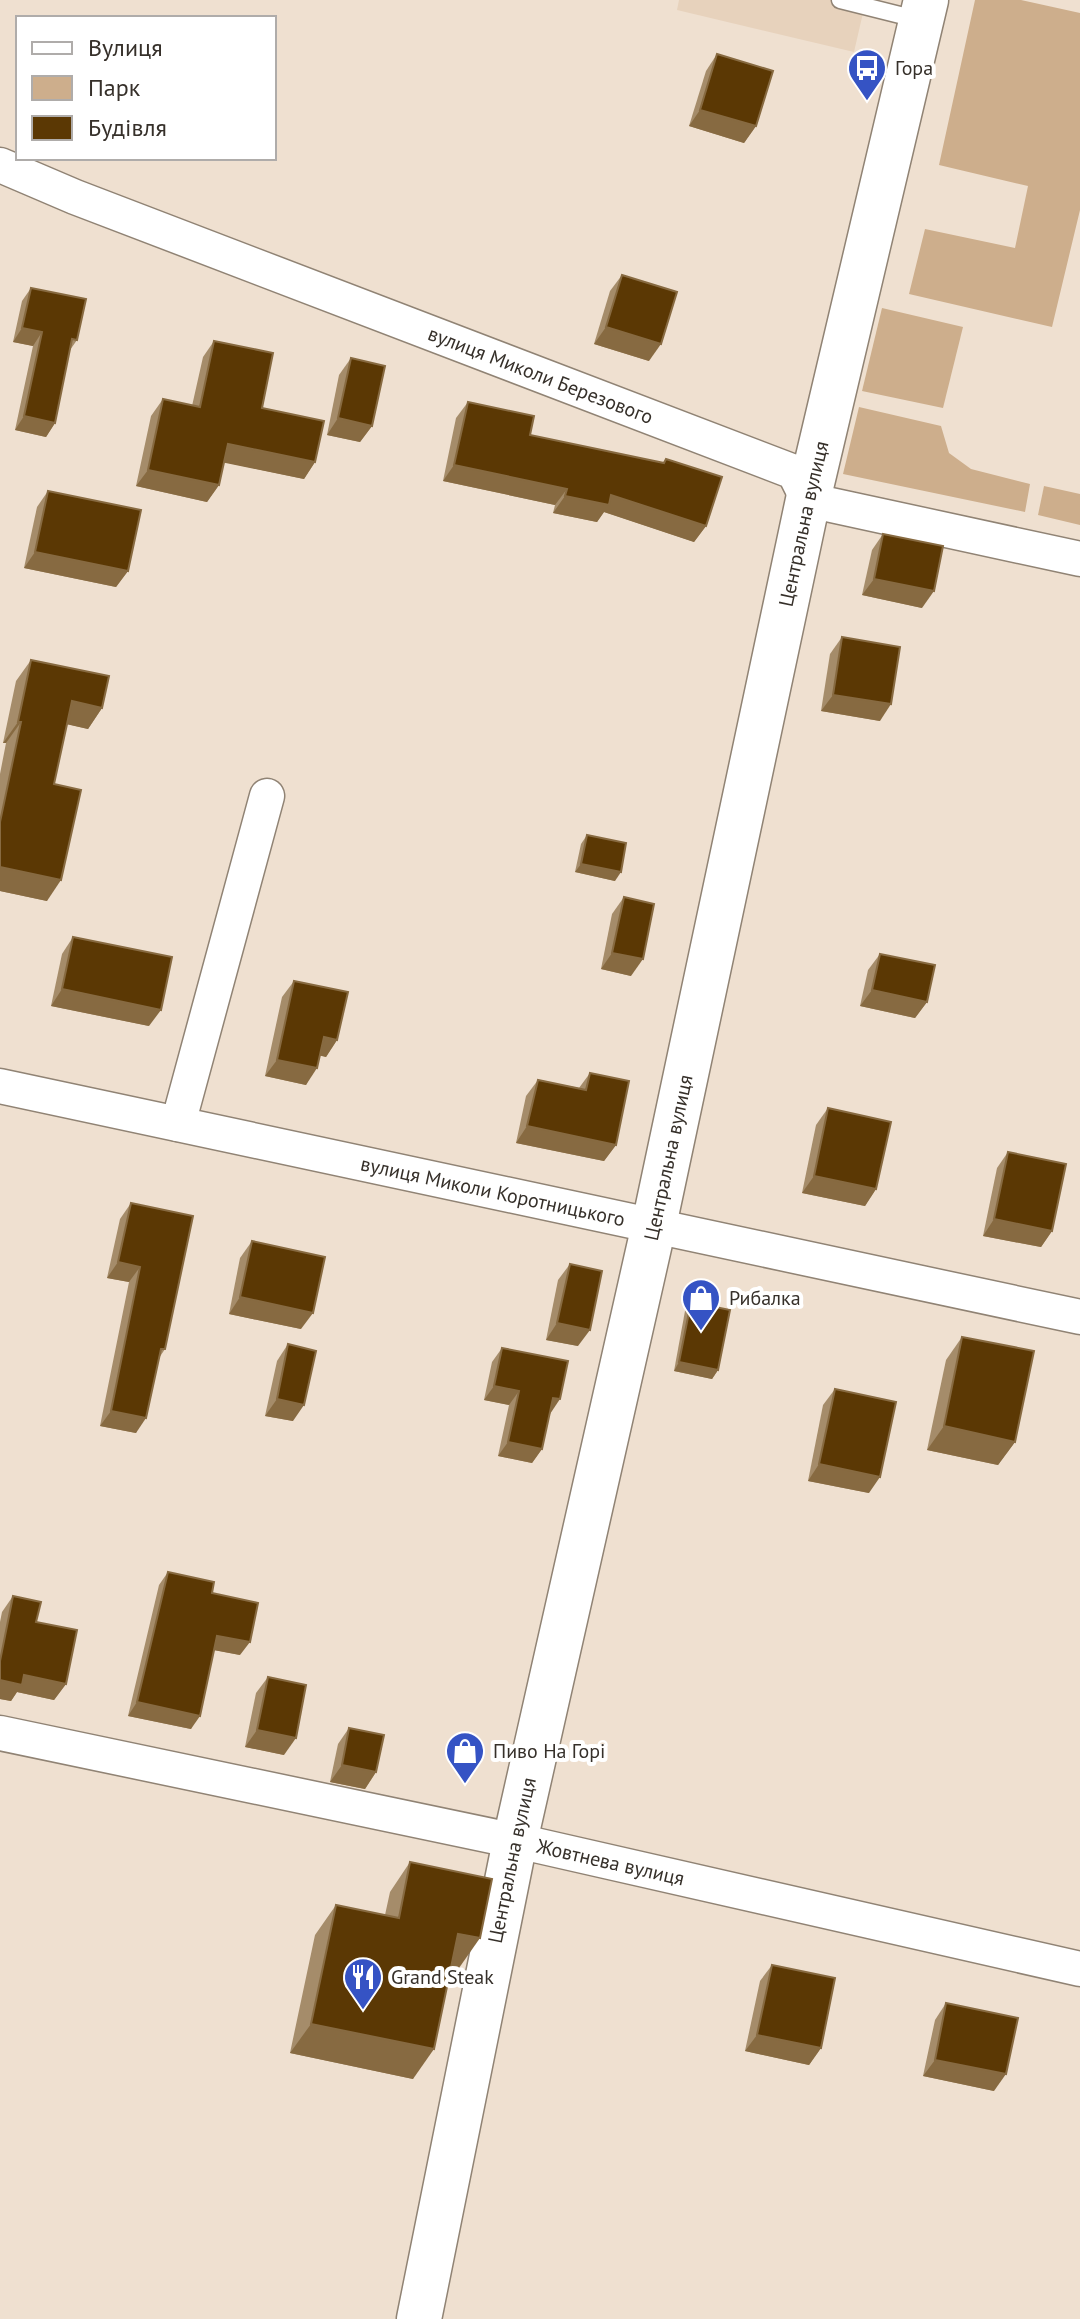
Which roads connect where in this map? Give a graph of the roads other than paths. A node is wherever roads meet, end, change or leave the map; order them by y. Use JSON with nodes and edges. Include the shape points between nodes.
{"nodes":[{"id":1,"x":840,"y":0,"type":"edge"},
{"id":2,"x":924,"y":10,"type":"edge"},
{"id":3,"x":0,"y":165,"type":"edge"},
{"id":4,"x":808,"y":500,"type":"junction"},
{"id":5,"x":1080,"y":559,"type":"edge"},
{"id":6,"x":267,"y":796,"type":"dead end"},
{"id":7,"x":0,"y":1086,"type":"edge"},
{"id":8,"x":178,"y":1124,"type":"junction"},
{"id":9,"x":654,"y":1225,"type":"junction"},
{"id":10,"x":1080,"y":1317,"type":"edge"},
{"id":11,"x":0,"y":1733,"type":"edge"},
{"id":12,"x":515,"y":1841,"type":"junction"},
{"id":13,"x":1080,"y":1969,"type":"edge"},
{"id":14,"x":419,"y":2319,"type":"edge"}],
"edges":[{"from":1,"to":2,"type":"lane"},
{"from":2,"to":4,"type":"main road","name":"Центральна вулиця"},
{"from":3,"to":4,"type":"street","name":"вулиця Миколи Березового","via":[[794,472]]},
{"from":4,"to":5,"type":"street"},
{"from":4,"to":9,"type":"main road","name":"Центральна вулиця"},
{"from":6,"to":8,"type":"street"},
{"from":7,"to":8,"type":"street","name":"вулиця Миколи Коротницького"},
{"from":8,"to":9,"type":"street","name":"вулиця Миколи Коротницького"},
{"from":9,"to":10,"type":"street","name":"вулиця Миколи Коротницького"},
{"from":9,"to":12,"type":"main road","name":"Центральна вулиця"},
{"from":11,"to":12,"type":"street","name":"Жовтнева вулиця"},
{"from":12,"to":13,"type":"street","name":"Жовтнева вулиця"},
{"from":12,"to":14,"type":"main road","name":"Центральна вулиця"}]}
